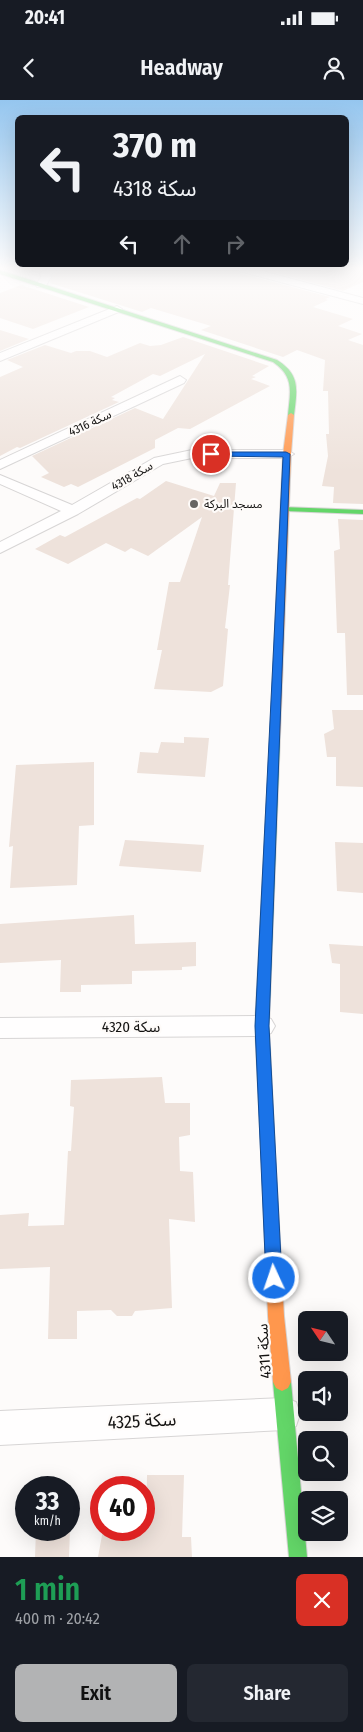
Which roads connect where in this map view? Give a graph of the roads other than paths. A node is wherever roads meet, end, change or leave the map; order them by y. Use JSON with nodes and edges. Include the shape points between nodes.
{"nodes":[{"id":1,"x":50,"y":337,"type":"edge"},
{"id":2,"x":204,"y":337,"type":"edge"},
{"id":3,"x":0,"y":358,"type":"edge"},
{"id":4,"x":180,"y":380,"type":"dead end"},
{"id":5,"x":286,"y":454,"type":"junction"},
{"id":6,"x":0,"y":465,"type":"edge"},
{"id":7,"x":0,"y":479,"type":"edge"},
{"id":8,"x":285,"y":509,"type":"junction"},
{"id":9,"x":73,"y":511,"type":"junction"},
{"id":10,"x":363,"y":512,"type":"edge"},
{"id":11,"x":0,"y":548,"type":"edge"},
{"id":12,"x":262,"y":1026,"type":"junction"},
{"id":13,"x":0,"y":1028,"type":"edge"},
{"id":14,"x":284,"y":1414,"type":"junction"},
{"id":15,"x":0,"y":1428,"type":"edge"},
{"id":16,"x":298,"y":1557,"type":"edge"}],
"edges":[{"from":1,"to":3,"type":"street"},
{"from":2,"to":5,"type":"street","name":"سكة 4311","via":[[266,357],[290,370],[294,382]]},
{"from":4,"to":6,"type":"street","name":"سكة 4316"},
{"from":5,"to":8,"type":"street","name":"سكة 4311"},
{"from":5,"to":9,"type":"street","name":"سكة 4318","via":[[192,454],[160,460]]},
{"from":7,"to":9,"type":"street"},
{"from":8,"to":10,"type":"street"},
{"from":8,"to":12,"type":"street","name":"سكة 4311"},
{"from":9,"to":11,"type":"street","name":"سكة 4318"},
{"from":12,"to":13,"type":"street","name":"سكة 4320"},
{"from":12,"to":14,"type":"street","name":"سكة 4311"},
{"from":14,"to":15,"type":"street","name":"سكة 4325"},
{"from":14,"to":16,"type":"street","name":"سكة 4311"}]}
